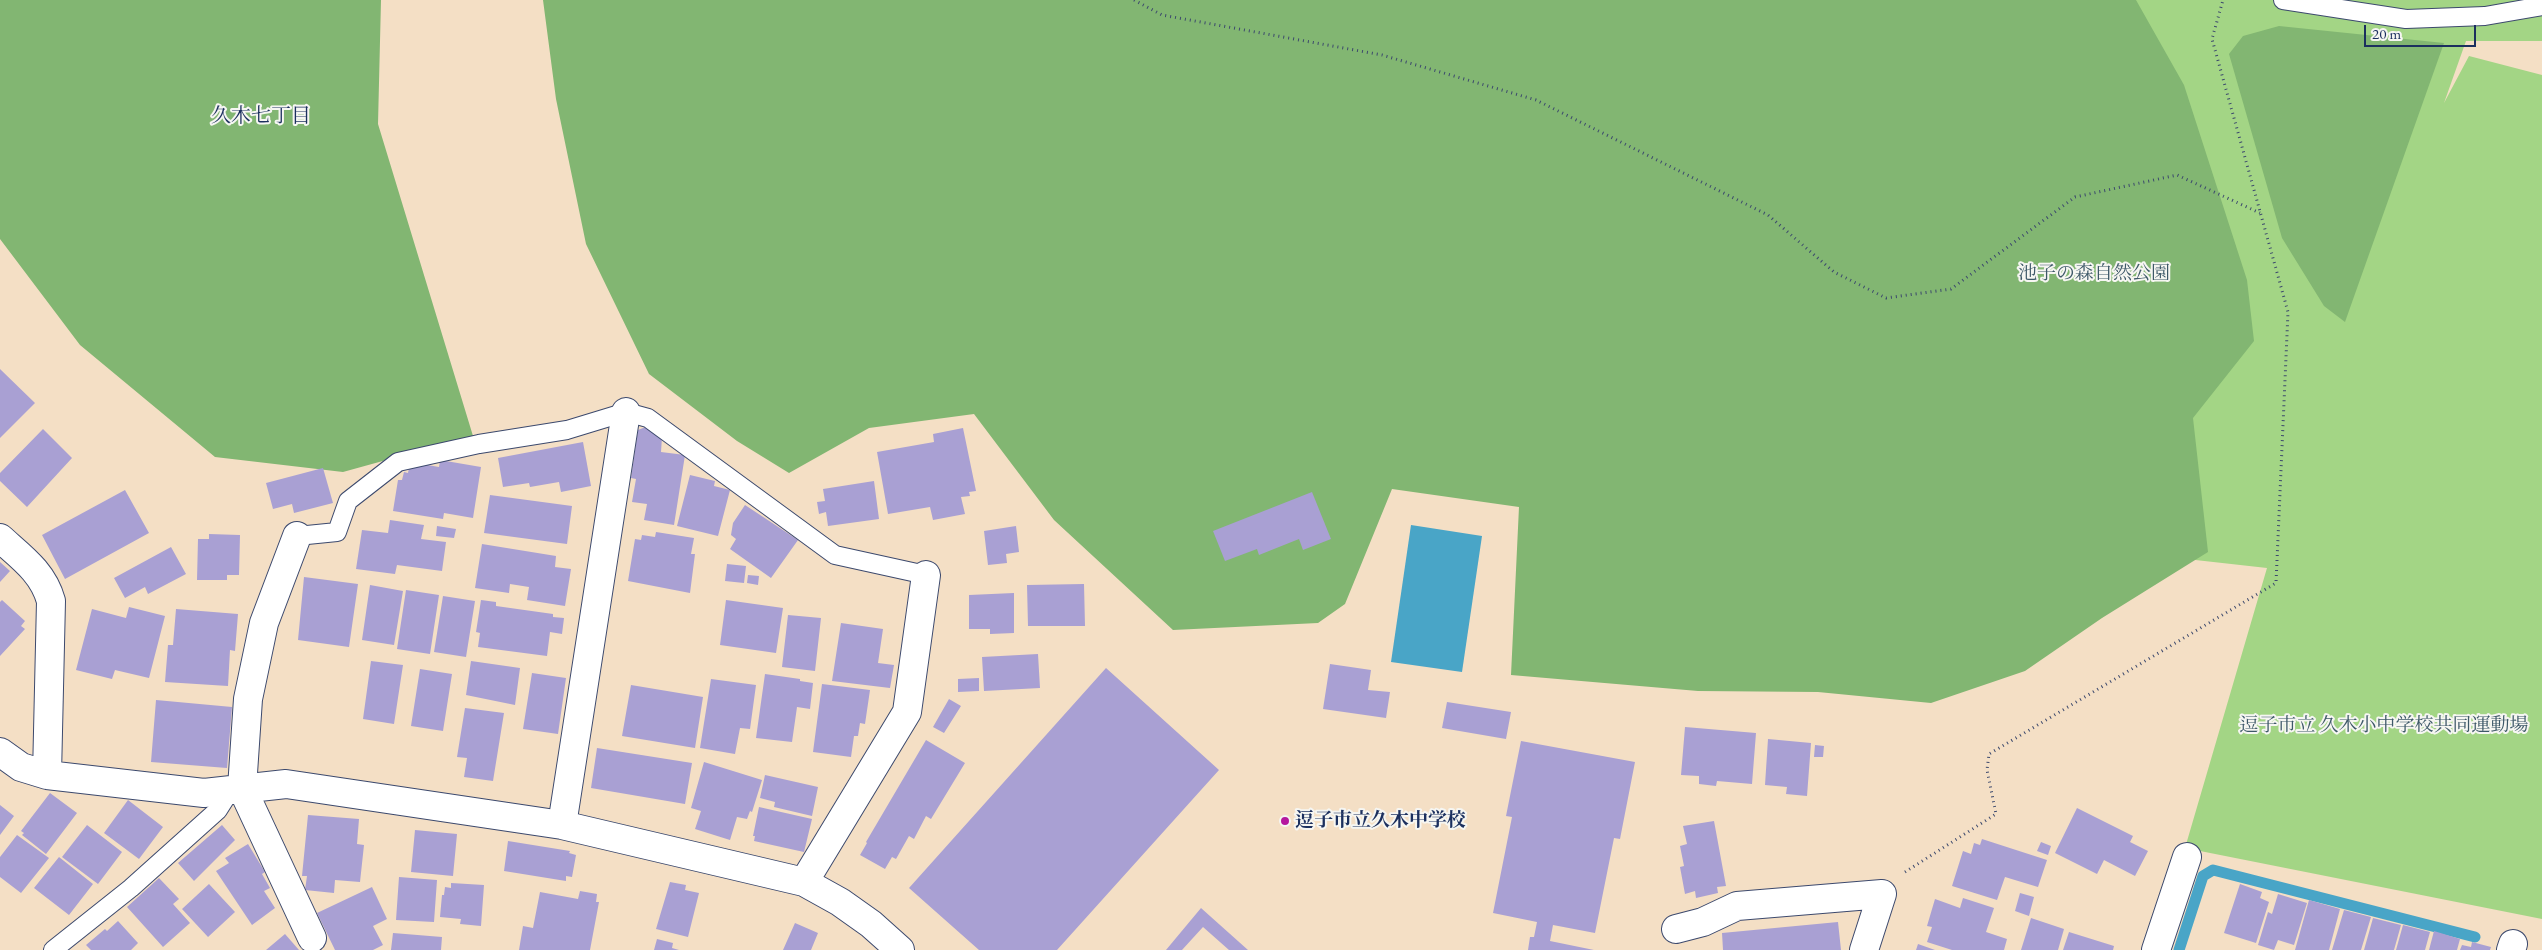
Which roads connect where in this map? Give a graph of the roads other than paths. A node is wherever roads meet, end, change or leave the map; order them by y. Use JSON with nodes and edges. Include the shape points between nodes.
{"nodes":[{"id":1,"x":2283,"y":0,"type":"edge"},
{"id":2,"x":2542,"y":6,"type":"edge"},
{"id":3,"x":626,"y":412,"type":"junction"},
{"id":4,"x":297,"y":536,"type":"joint"},
{"id":5,"x":0,"y":538,"type":"edge"},
{"id":6,"x":926,"y":575,"type":"joint"},
{"id":7,"x":0,"y":752,"type":"edge"},
{"id":8,"x":47,"y":775,"type":"junction"},
{"id":9,"x":236,"y":789,"type":"junction"},
{"id":10,"x":562,"y":825,"type":"junction"},
{"id":11,"x":2187,"y":857,"type":"dead end"},
{"id":12,"x":804,"y":882,"type":"junction"},
{"id":13,"x":1676,"y":929,"type":"dead end"},
{"id":14,"x":312,"y":938,"type":"dead end"},
{"id":15,"x":2164,"y":948,"type":"edge"},
{"id":16,"x":53,"y":950,"type":"edge"},
{"id":17,"x":900,"y":950,"type":"edge"},
{"id":18,"x":1864,"y":950,"type":"edge"}],
"edges":[{"from":1,"to":2,"type":"lane","via":[[2406,19],[2484,16]]},
{"from":3,"to":4,"type":"lane","via":[[567,430],[479,444],[398,462],[348,501],[337,532]]},
{"from":3,"to":6,"type":"lane","via":[[648,418],[835,555]]},
{"from":3,"to":10,"type":"street"},
{"from":4,"to":9,"type":"street","via":[[264,623],[248,699]]},
{"from":5,"to":8,"type":"street","via":[[37,572],[46,585],[50,601]]},
{"from":6,"to":12,"type":"street","via":[[907,712]]},
{"from":7,"to":8,"type":"street","via":[[21,767]]},
{"from":8,"to":9,"type":"street","via":[[204,794]]},
{"from":9,"to":10,"type":"street","via":[[286,784]]},
{"from":9,"to":14,"type":"street"},
{"from":9,"to":16,"type":"lane","via":[[218,810],[131,888]]},
{"from":10,"to":12,"type":"street"},
{"from":11,"to":15,"type":"street"},
{"from":12,"to":17,"type":"street","via":[[863,918]]},
{"from":13,"to":18,"type":"street","via":[[1703,922],[1737,906],[1882,894]]}]}
